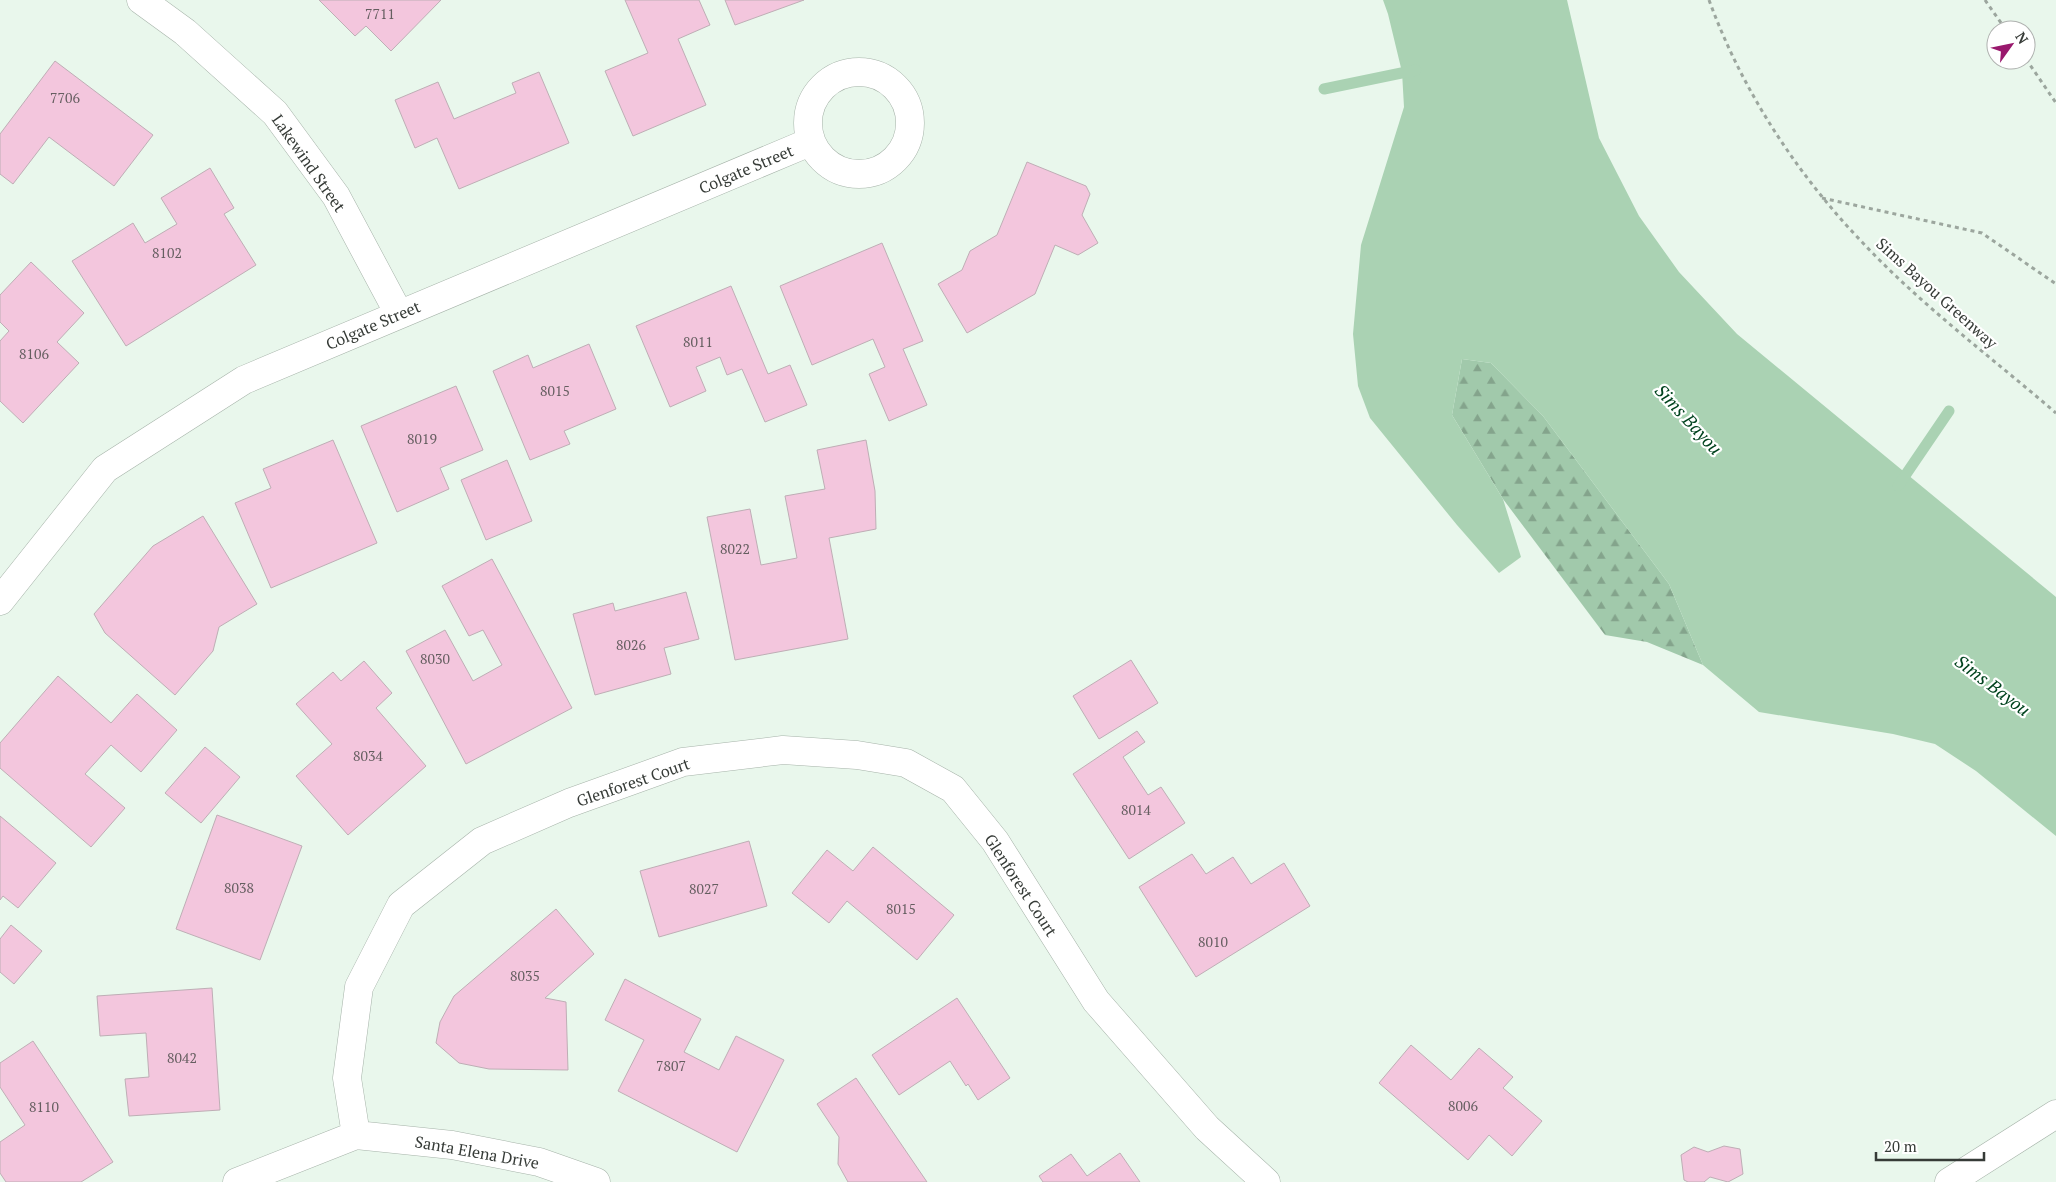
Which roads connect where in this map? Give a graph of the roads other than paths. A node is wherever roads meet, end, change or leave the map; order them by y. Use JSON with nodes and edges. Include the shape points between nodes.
{"nodes":[{"id":1,"x":141,"y":0,"type":"edge"},
{"id":2,"x":810,"y":142,"type":"dead end"},
{"id":3,"x":399,"y":314,"type":"junction"},
{"id":4,"x":0,"y":602,"type":"edge"},
{"id":5,"x":2056,"y":1114,"type":"edge"},
{"id":6,"x":356,"y":1134,"type":"junction"},
{"id":7,"x":237,"y":1182,"type":"edge"},
{"id":8,"x":596,"y":1182,"type":"edge"},
{"id":9,"x":1266,"y":1182,"type":"edge"},
{"id":10,"x":1949,"y":1182,"type":"edge"}],
"edges":[{"from":1,"to":3,"type":"street","name":"Lakewind Street","via":[[185,32],[276,113],[336,196]]},
{"from":2,"to":3,"type":"street","name":"Colgate Street"},
{"from":3,"to":4,"type":"street","name":"Colgate Street","via":[[244,380],[105,469]]},
{"from":5,"to":10,"type":"street"},
{"from":6,"to":7,"type":"street"},
{"from":6,"to":8,"type":"street","name":"Santa Elena Drive","via":[[452,1145],[539,1162]]},
{"from":6,"to":9,"type":"street","name":"Glenforest Court","via":[[347,1078],[359,987],[401,905],[482,841],[570,803],[684,762],[783,750],[906,762],[952,789],[995,841],[1096,1002],[1207,1128]]}]}
